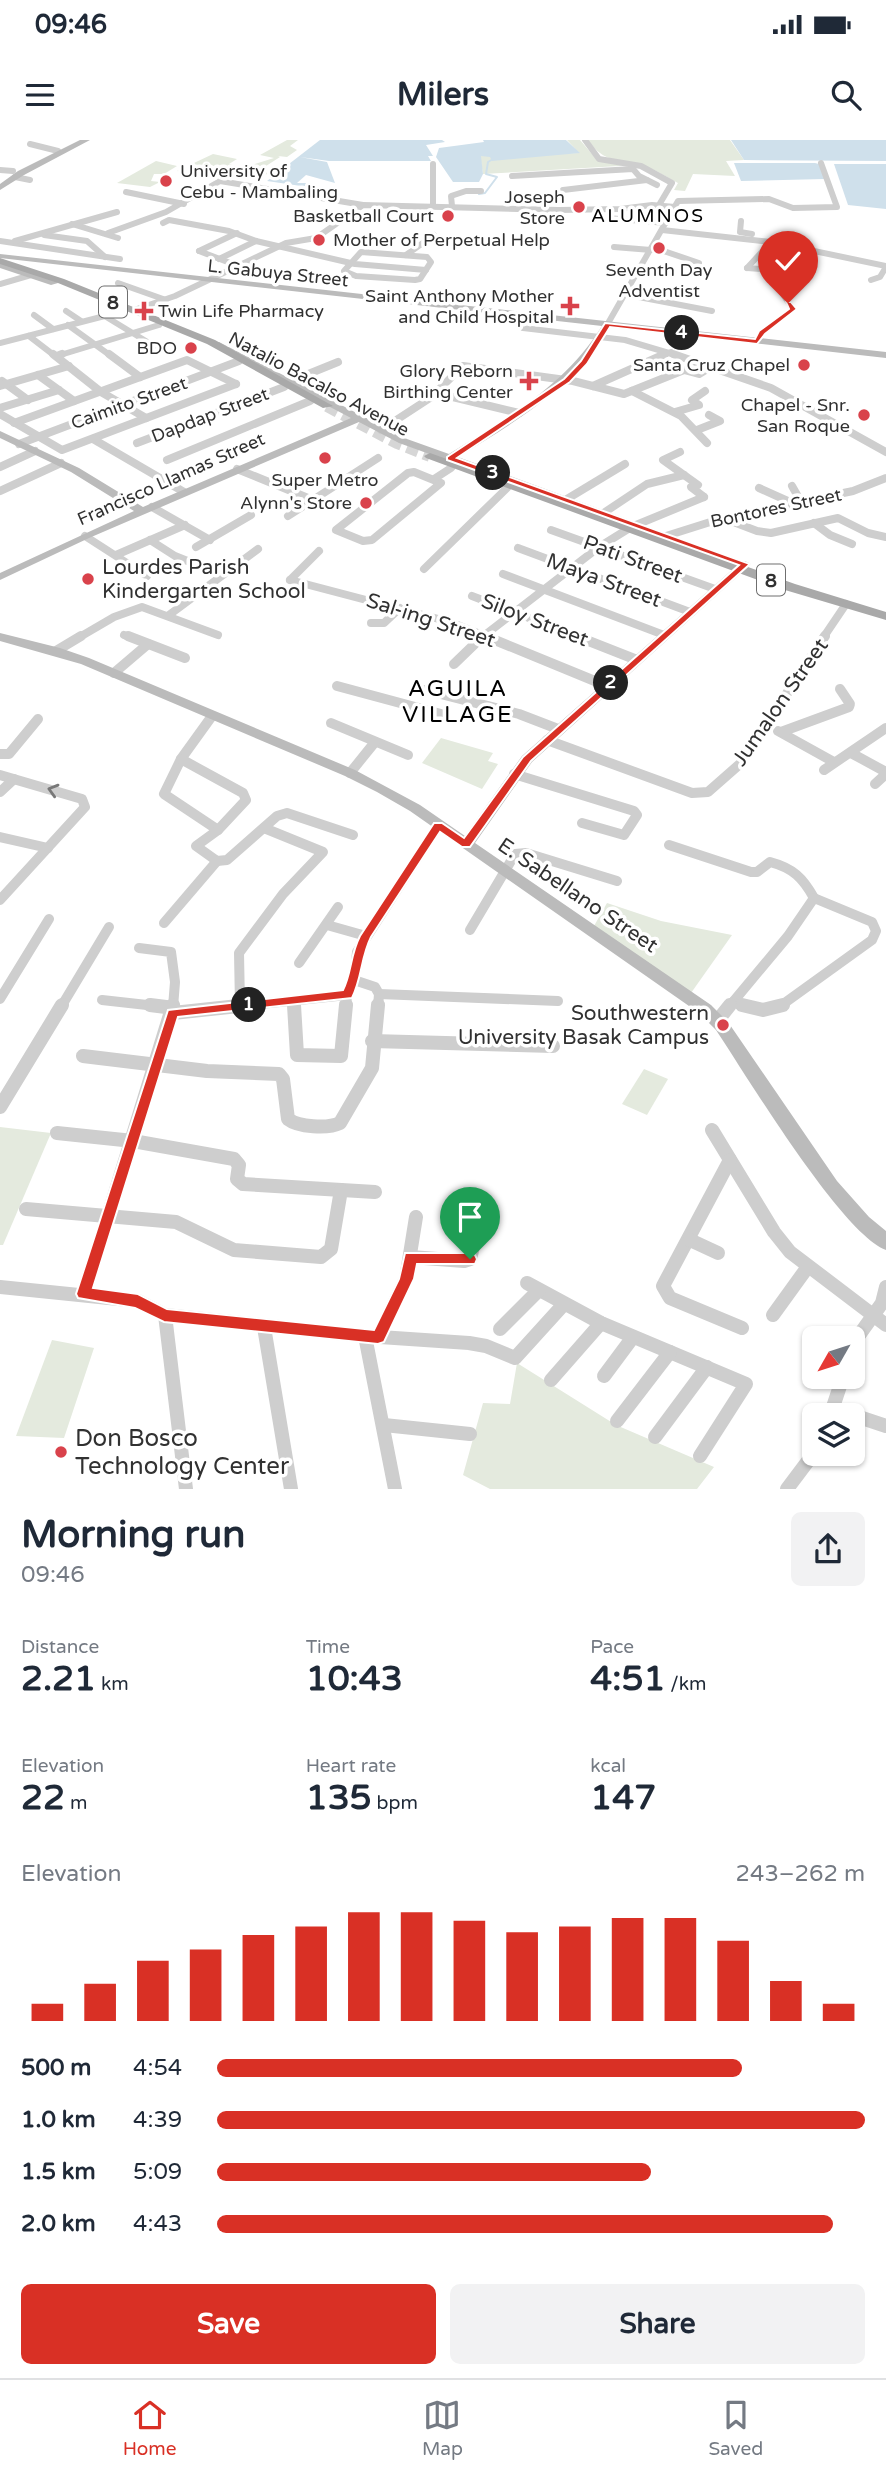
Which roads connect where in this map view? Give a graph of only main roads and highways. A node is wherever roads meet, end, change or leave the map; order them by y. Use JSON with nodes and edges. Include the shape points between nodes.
{"nodes":[{"id":1,"x":0,"y":260,"type":"edge"},
{"id":2,"x":129,"y":311,"type":"junction"},
{"id":3,"x":208,"y":343,"type":"junction"},
{"id":4,"x":327,"y":406,"type":"tunnel mouth"},
{"id":5,"x":430,"y":456,"type":"tunnel mouth"},
{"id":6,"x":626,"y":525,"type":"junction"},
{"id":7,"x":742,"y":566,"type":"junction"},
{"id":8,"x":886,"y":609,"type":"edge"},
{"id":9,"x":886,"y":616,"type":"edge"}],
"edges":[{"from":1,"to":2,"type":"main road","name":"Natalio Bacalso Avenue","number":"8"},
{"from":2,"to":3,"type":"main road","name":"Natalio Bacalso Avenue","number":"8"},
{"from":2,"to":3,"type":"main road","name":"Natalio Bacalso Avenue","number":"8"},
{"from":3,"to":4,"type":"main road","name":"Natalio Bacalso Avenue","number":"8"},
{"from":5,"to":6,"type":"main road","name":"Natalio Bacalso Avenue","number":"8"},
{"from":6,"to":7,"type":"main road","name":"Natalio Bacalso Avenue","number":"8"},
{"from":6,"to":7,"type":"main road","name":"Natalio Bacalso Avenue","number":"8"},
{"from":7,"to":8,"type":"main road","name":"Natalio Bacalso Avenue","number":"8"},
{"from":7,"to":9,"type":"main road","name":"Natalio Bacalso Avenue","number":"8"}]}
